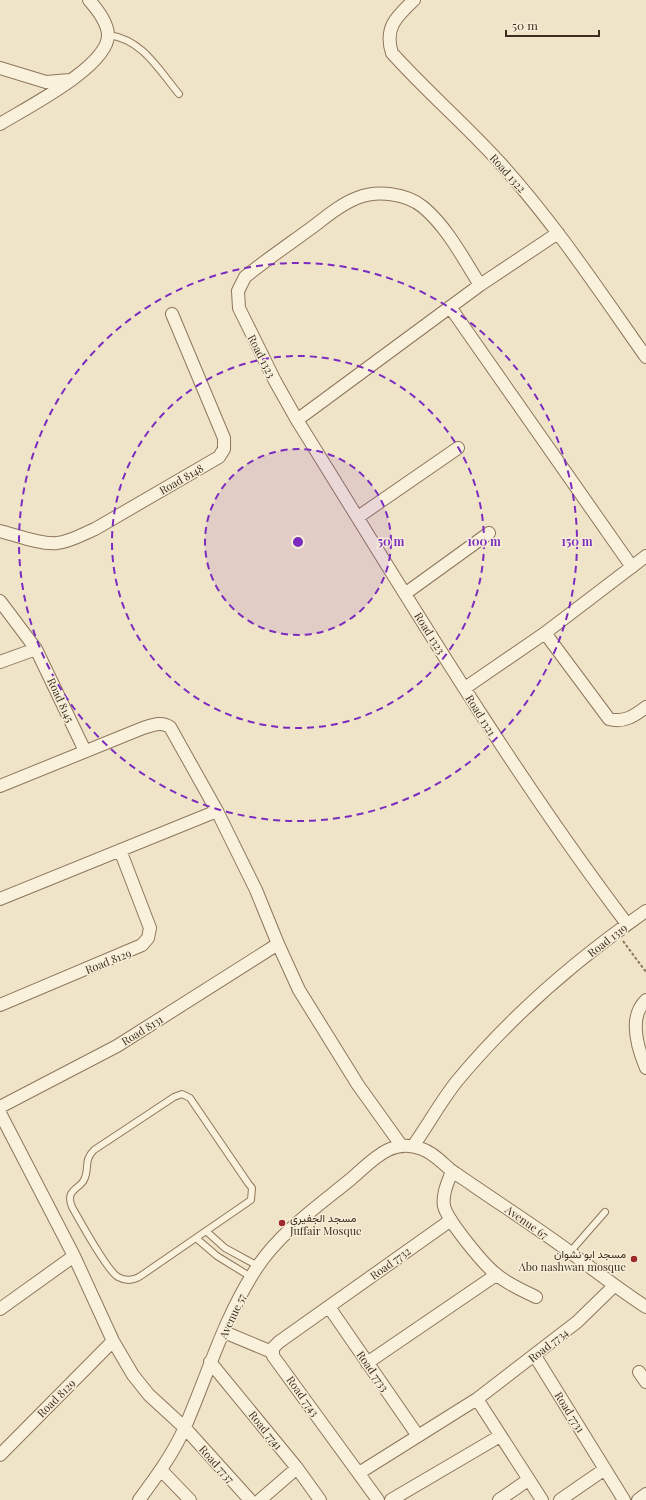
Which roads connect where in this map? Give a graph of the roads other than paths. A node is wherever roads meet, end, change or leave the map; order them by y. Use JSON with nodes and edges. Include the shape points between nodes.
{"nodes":[{"id":1,"x":89,"y":0,"type":"edge"},
{"id":2,"x":411,"y":1,"type":"edge"},
{"id":3,"x":109,"y":35,"type":"junction"},
{"id":4,"x":0,"y":68,"type":"edge"},
{"id":5,"x":73,"y":80,"type":"junction"},
{"id":6,"x":179,"y":94,"type":"dead end"},
{"id":7,"x":0,"y":124,"type":"edge"},
{"id":8,"x":558,"y":233,"type":"junction"},
{"id":9,"x":480,"y":285,"type":"junction"},
{"id":10,"x":450,"y":307,"type":"junction"},
{"id":11,"x":172,"y":314,"type":"dead end"},
{"id":12,"x":646,"y":357,"type":"edge"},
{"id":13,"x":297,"y":420,"type":"junction"},
{"id":14,"x":458,"y":448,"type":"dead end"},
{"id":15,"x":358,"y":517,"type":"junction"},
{"id":16,"x":0,"y":531,"type":"edge"},
{"id":17,"x":489,"y":533,"type":"dead end"},
{"id":18,"x":646,"y":556,"type":"edge"},
{"id":19,"x":632,"y":567,"type":"junction"},
{"id":20,"x":406,"y":593,"type":"junction"},
{"id":21,"x":0,"y":601,"type":"edge"},
{"id":22,"x":545,"y":633,"type":"junction"},
{"id":23,"x":36,"y":649,"type":"junction"},
{"id":24,"x":0,"y":662,"type":"edge"},
{"id":25,"x":465,"y":688,"type":"junction"},
{"id":26,"x":646,"y":707,"type":"edge"},
{"id":27,"x":85,"y":751,"type":"junction"},
{"id":28,"x":0,"y":786,"type":"edge"},
{"id":29,"x":218,"y":811,"type":"junction"},
{"id":30,"x":120,"y":850,"type":"junction"},
{"id":31,"x":0,"y":899,"type":"edge"},
{"id":32,"x":646,"y":911,"type":"edge"},
{"id":33,"x":627,"y":924,"type":"junction"},
{"id":34,"x":278,"y":944,"type":"junction"},
{"id":35,"x":646,"y":1000,"type":"edge"},
{"id":36,"x":0,"y":1005,"type":"edge"},
{"id":37,"x":646,"y":1068,"type":"edge"},
{"id":38,"x":0,"y":1107,"type":"edge"},
{"id":39,"x":0,"y":1113,"type":"edge"},
{"id":40,"x":407,"y":1146,"type":"junction"},
{"id":41,"x":368,"y":1164,"type":"junction"},
{"id":42,"x":449,"y":1168,"type":"junction"},
{"id":43,"x":605,"y":1212,"type":"dead end"},
{"id":44,"x":451,"y":1220,"type":"junction"},
{"id":45,"x":206,"y":1231,"type":"junction"},
{"id":46,"x":196,"y":1238,"type":"junction"},
{"id":47,"x":570,"y":1252,"type":"junction"},
{"id":48,"x":74,"y":1256,"type":"junction"},
{"id":49,"x":258,"y":1266,"type":"junction"},
{"id":50,"x":496,"y":1275,"type":"junction"},
{"id":51,"x":251,"y":1277,"type":"junction"},
{"id":52,"x":614,"y":1286,"type":"junction"},
{"id":53,"x":536,"y":1297,"type":"dead end"},
{"id":54,"x":329,"y":1307,"type":"junction"},
{"id":55,"x":646,"y":1307,"type":"edge"},
{"id":56,"x":0,"y":1309,"type":"edge"},
{"id":57,"x":224,"y":1332,"type":"junction"},
{"id":58,"x":113,"y":1341,"type":"junction"},
{"id":59,"x":272,"y":1352,"type":"junction"},
{"id":60,"x":535,"y":1356,"type":"junction"},
{"id":61,"x":210,"y":1362,"type":"junction"},
{"id":62,"x":368,"y":1363,"type":"junction"},
{"id":63,"x":639,"y":1372,"type":"dead end"},
{"id":64,"x":646,"y":1382,"type":"edge"},
{"id":65,"x":477,"y":1399,"type":"junction"},
{"id":66,"x":185,"y":1428,"type":"junction"},
{"id":67,"x":418,"y":1436,"type":"junction"},
{"id":68,"x":500,"y":1436,"type":"junction"},
{"id":69,"x":0,"y":1455,"type":"edge"},
{"id":70,"x":297,"y":1468,"type":"junction"},
{"id":71,"x":605,"y":1469,"type":"junction"},
{"id":72,"x":161,"y":1470,"type":"junction"},
{"id":73,"x":359,"y":1473,"type":"junction"},
{"id":74,"x":528,"y":1480,"type":"junction"},
{"id":75,"x":646,"y":1494,"type":"edge"},
{"id":76,"x":266,"y":1498,"type":"edge"},
{"id":77,"x":138,"y":1500,"type":"edge"},
{"id":78,"x":190,"y":1500,"type":"edge"},
{"id":79,"x":250,"y":1500,"type":"edge"},
{"id":80,"x":320,"y":1500,"type":"edge"},
{"id":81,"x":378,"y":1500,"type":"edge"},
{"id":82,"x":391,"y":1500,"type":"edge"},
{"id":83,"x":499,"y":1500,"type":"edge"},
{"id":84,"x":542,"y":1500,"type":"edge"},
{"id":85,"x":560,"y":1500,"type":"edge"},
{"id":86,"x":624,"y":1500,"type":"edge"},
{"id":87,"x":638,"y":1500,"type":"edge"}],
"edges":[{"from":1,"to":3,"type":"street","via":[[104,21]]},
{"from":2,"to":8,"type":"street","name":"Road 1322","via":[[390,29],[388,41],[392,53],[502,166]]},
{"from":3,"to":5,"type":"street","via":[[94,62]]},
{"from":3,"to":6,"type":"lane","via":[[124,38],[138,46]]},
{"from":4,"to":5,"type":"street","via":[[46,82]]},
{"from":5,"to":7,"type":"street"},
{"from":8,"to":9,"type":"street"},
{"from":8,"to":12,"type":"street","name":"Road 1322"},
{"from":9,"to":10,"type":"street"},
{"from":9,"to":13,"type":"street","name":"Road 1323","via":[[438,222],[422,206],[402,196],[379,193],[357,197],[337,209],[258,266],[245,277],[238,291],[239,308],[271,375]]},
{"from":10,"to":13,"type":"street"},
{"from":10,"to":19,"type":"street"},
{"from":11,"to":16,"type":"street","name":"Road 8148","via":[[224,438],[224,449],[219,457],[77,538],[57,543]]},
{"from":13,"to":15,"type":"street","name":"Road 1323"},
{"from":14,"to":15,"type":"street"},
{"from":15,"to":20,"type":"street","name":"Road 1323"},
{"from":17,"to":20,"type":"street"},
{"from":18,"to":19,"type":"street","name":"Road 1321"},
{"from":19,"to":22,"type":"street","name":"Road 1321"},
{"from":20,"to":25,"type":"street","name":"Road 1323"},
{"from":21,"to":23,"type":"street","name":"Road 8145"},
{"from":22,"to":25,"type":"street","name":"Road 1321"},
{"from":22,"to":26,"type":"street","via":[[609,719],[618,721],[628,718]]},
{"from":23,"to":24,"type":"street"},
{"from":23,"to":27,"type":"street","name":"Road 8145"},
{"from":25,"to":33,"type":"street","name":"Road 1321","via":[[542,808]]},
{"from":27,"to":28,"type":"street"},
{"from":27,"to":29,"type":"street","via":[[143,728],[158,723],[165,724],[174,732]]},
{"from":29,"to":30,"type":"street"},
{"from":29,"to":34,"type":"street","via":[[256,890]]},
{"from":30,"to":31,"type":"street"},
{"from":30,"to":36,"type":"street","name":"Road 8129","via":[[150,928],[148,938],[142,945]]},
{"from":32,"to":33,"type":"street","name":"Road 1319"},
{"from":33,"to":40,"type":"street","name":"Road 1319","via":[[570,970],[511,1023],[456,1081]]},
{"from":34,"to":38,"type":"street","name":"Road 8131","via":[[117,1046]]},
{"from":34,"to":40,"type":"street","via":[[299,990],[358,1085]]},
{"from":35,"to":37,"type":"street","via":[[637,1018],[636,1034]]},
{"from":39,"to":48,"type":"street"},
{"from":40,"to":41,"type":"street","via":[[383,1152]]},
{"from":40,"to":42,"type":"street","name":"Avenue 67","via":[[430,1152]]},
{"from":41,"to":42,"type":"street","name":"Avenue 67","via":[[379,1158],[404,1152],[425,1155]]},
{"from":41,"to":49,"type":"street","name":"Avenue 57","via":[[287,1232]]},
{"from":42,"to":44,"type":"street","via":[[444,1205]]},
{"from":42,"to":47,"type":"street","name":"Avenue 67"},
{"from":43,"to":47,"type":"lane"},
{"from":44,"to":50,"type":"street"},
{"from":44,"to":54,"type":"street","name":"Road 7732"},
{"from":45,"to":46,"type":"lane"},
{"from":45,"to":46,"type":"lane","via":[[247,1204],[251,1200],[252,1188],[190,1098],[182,1094],[94,1150],[86,1162],[86,1177],[71,1194],[70,1203],[112,1273],[124,1279],[130,1280],[142,1275]]},
{"from":45,"to":49,"type":"lane","via":[[225,1248]]},
{"from":46,"to":51,"type":"lane","via":[[217,1256]]},
{"from":47,"to":52,"type":"street","name":"Avenue 67"},
{"from":48,"to":56,"type":"street"},
{"from":48,"to":58,"type":"street"},
{"from":49,"to":51,"type":"street","name":"Avenue 57"},
{"from":50,"to":53,"type":"street"},
{"from":50,"to":62,"type":"street"},
{"from":51,"to":57,"type":"street","name":"Avenue 57"},
{"from":52,"to":55,"type":"street","name":"Avenue 67"},
{"from":52,"to":60,"type":"street","name":"Road 7734","via":[[577,1322]]},
{"from":54,"to":59,"type":"street","via":[[275,1344]]},
{"from":54,"to":62,"type":"street","name":"Road 7733"},
{"from":57,"to":59,"type":"street"},
{"from":57,"to":61,"type":"street","name":"Avenue 57"},
{"from":58,"to":66,"type":"street","via":[[141,1385]]},
{"from":58,"to":69,"type":"street","name":"Road 8129"},
{"from":59,"to":73,"type":"street","name":"Road 7743"},
{"from":60,"to":65,"type":"street","name":"Road 7734"},
{"from":60,"to":71,"type":"street","name":"Road 7731"},
{"from":61,"to":66,"type":"street","name":"Avenue 57"},
{"from":61,"to":70,"type":"street","name":"Road 7741"},
{"from":62,"to":67,"type":"street","name":"Road 7733"},
{"from":63,"to":64,"type":"street"},
{"from":65,"to":67,"type":"street","name":"Road 7734"},
{"from":65,"to":68,"type":"street"},
{"from":66,"to":72,"type":"street","name":"Avenue 57"},
{"from":66,"to":79,"type":"street","name":"Road 7737"},
{"from":67,"to":73,"type":"street","name":"Road 7734"},
{"from":68,"to":74,"type":"street"},
{"from":68,"to":82,"type":"street"},
{"from":70,"to":76,"type":"street"},
{"from":70,"to":80,"type":"street","name":"Road 7741"},
{"from":71,"to":85,"type":"street"},
{"from":71,"to":86,"type":"street","name":"Road 7731"},
{"from":72,"to":77,"type":"street","name":"Avenue 57"},
{"from":72,"to":78,"type":"street"},
{"from":73,"to":81,"type":"street","name":"Road 7743"},
{"from":74,"to":83,"type":"street"},
{"from":74,"to":84,"type":"street"},
{"from":75,"to":87,"type":"street"}]}
